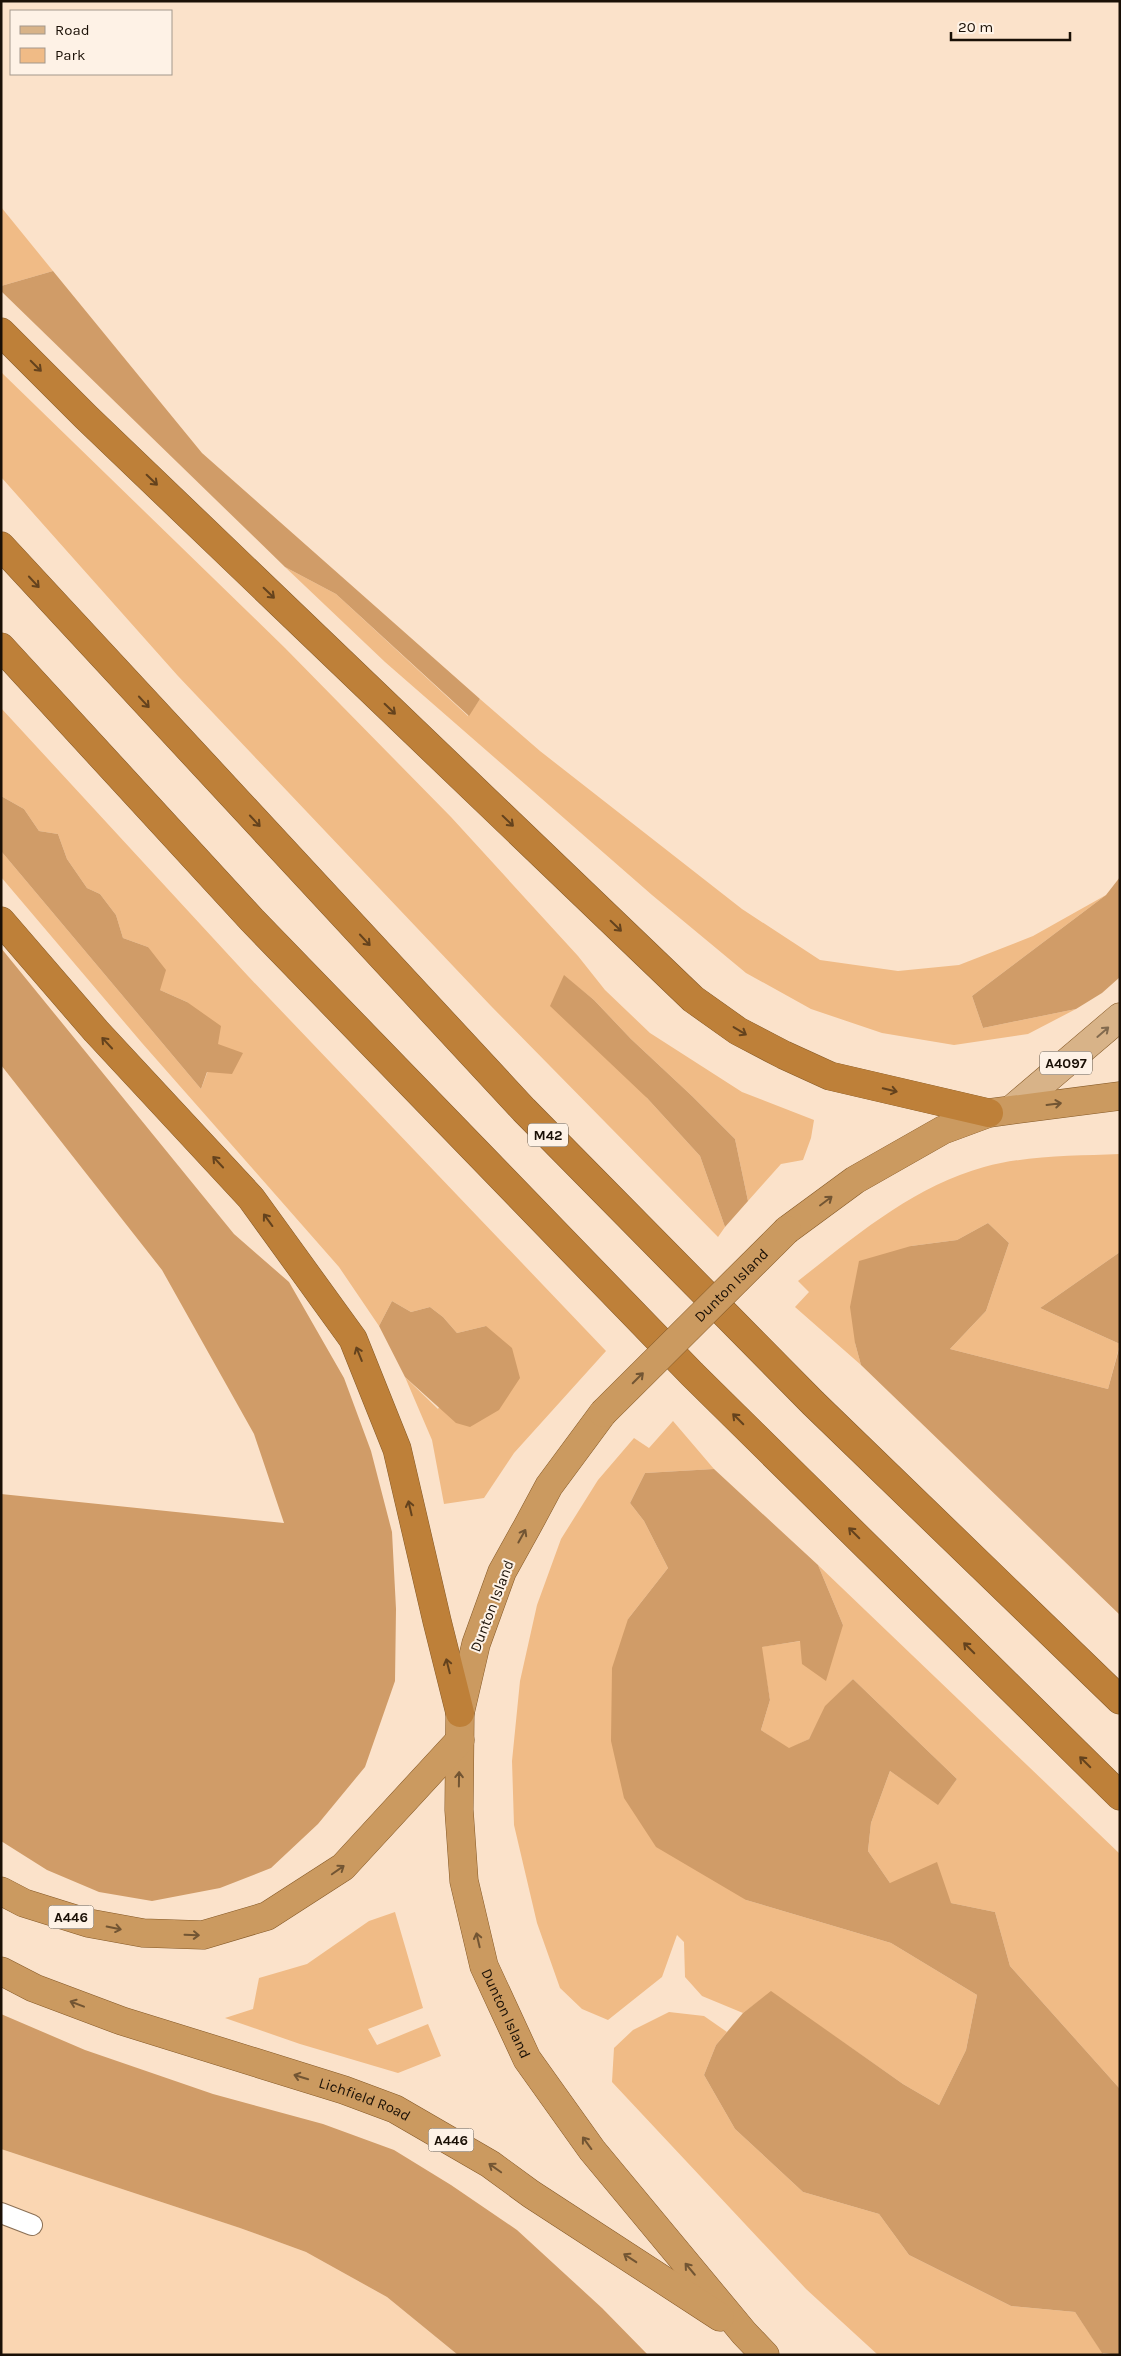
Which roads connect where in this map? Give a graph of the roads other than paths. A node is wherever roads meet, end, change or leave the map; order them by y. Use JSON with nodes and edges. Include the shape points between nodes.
{"nodes":[{"id":1,"x":1,"y":332,"type":"edge"},
{"id":2,"x":1,"y":546,"type":"edge"},
{"id":3,"x":1,"y":647,"type":"edge"},
{"id":4,"x":1,"y":921,"type":"edge"},
{"id":5,"x":1120,"y":1017,"type":"edge"},
{"id":6,"x":1120,"y":1096,"type":"edge"},
{"id":7,"x":1000,"y":1111,"type":"junction"},
{"id":8,"x":1120,"y":1700,"type":"edge"},
{"id":9,"x":460,"y":1713,"type":"junction"},
{"id":10,"x":460,"y":1740,"type":"junction"},
{"id":11,"x":1120,"y":1796,"type":"edge"},
{"id":12,"x":1,"y":1891,"type":"edge"},
{"id":13,"x":1,"y":1971,"type":"edge"},
{"id":14,"x":1,"y":2213,"type":"edge"},
{"id":15,"x":32,"y":2225,"type":"dead end"},
{"id":16,"x":744,"y":2333,"type":"junction"},
{"id":17,"x":765,"y":2355,"type":"edge"}],
"edges":[{"from":1,"to":7,"type":"highway","one_way":true,"via":[[693,999],[738,1031],[830,1076]]},
{"from":2,"to":8,"type":"highway","number":"M42","one_way":true,"via":[[524,1110],[813,1402]]},
{"from":11,"to":3,"type":"highway","one_way":true,"via":[[692,1374],[252,920]]},
{"from":9,"to":4,"type":"highway","one_way":true,"via":[[397,1449],[353,1339],[251,1198],[96,1032]]},
{"from":7,"to":5,"type":"main road","number":"A4097","one_way":true},
{"from":7,"to":6,"type":"highway","name":"Dunton Island","one_way":true},
{"from":9,"to":7,"type":"highway","name":"Dunton Island","one_way":true,"bridge":true,"via":[[476,1644],[502,1572],[549,1486],[603,1413],[787,1230],[855,1180],[903,1152],[943,1130]]},
{"from":9,"to":10,"type":"highway","name":"Dunton Island"},
{"from":12,"to":10,"type":"highway","number":"A446","one_way":true,"via":[[24,1903],[88,1923],[143,1933],[203,1935],[267,1916],[343,1867]]},
{"from":16,"to":10,"type":"highway","name":"Dunton Island","one_way":true,"via":[[592,2150],[527,2059],[484,1966],[464,1880],[459,1810]]},
{"from":16,"to":13,"type":"highway","name":"Lichfield Road","number":"A446","one_way":true,"via":[[490,2164],[395,2110],[344,2090],[122,2021],[34,1988]]},
{"from":14,"to":15,"type":"lane"},
{"from":16,"to":17,"type":"highway","name":"Dunton Island"}]}
